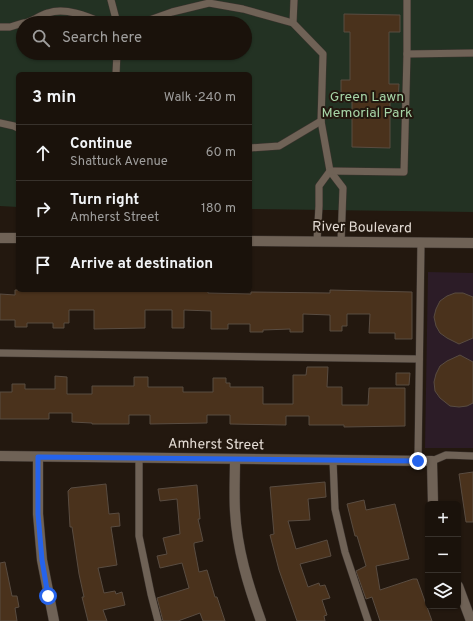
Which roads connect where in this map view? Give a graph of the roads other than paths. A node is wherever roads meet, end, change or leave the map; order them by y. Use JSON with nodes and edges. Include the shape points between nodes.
{"nodes":[{"id":1,"x":111,"y":0,"type":"edge"},
{"id":2,"x":294,"y":0,"type":"edge"},
{"id":3,"x":407,"y":0,"type":"edge"},
{"id":4,"x":39,"y":16,"type":"edge"},
{"id":5,"x":88,"y":16,"type":"edge"},
{"id":6,"x":115,"y":16,"type":"edge"},
{"id":7,"x":161,"y":16,"type":"edge"},
{"id":8,"x":293,"y":23,"type":"junction"},
{"id":9,"x":16,"y":25,"type":"edge"},
{"id":10,"x":0,"y":27,"type":"edge"},
{"id":11,"x":407,"y":54,"type":"junction"},
{"id":12,"x":473,"y":54,"type":"edge"},
{"id":13,"x":117,"y":60,"type":"edge"},
{"id":14,"x":116,"y":72,"type":"edge"},
{"id":15,"x":321,"y":121,"type":"junction"},
{"id":16,"x":0,"y":123,"type":"edge"},
{"id":17,"x":16,"y":127,"type":"edge"},
{"id":18,"x":252,"y":148,"type":"edge"},
{"id":19,"x":330,"y":172,"type":"junction"},
{"id":20,"x":0,"y":238,"type":"edge"},
{"id":21,"x":16,"y":238,"type":"edge"},
{"id":22,"x":252,"y":241,"type":"edge"},
{"id":23,"x":317,"y":242,"type":"junction"},
{"id":24,"x":341,"y":242,"type":"junction"},
{"id":25,"x":421,"y":242,"type":"junction"},
{"id":26,"x":473,"y":243,"type":"edge"},
{"id":27,"x":0,"y":353,"type":"edge"},
{"id":28,"x":419,"y":359,"type":"junction"},
{"id":29,"x":0,"y":456,"type":"edge"},
{"id":30,"x":473,"y":456,"type":"edge"},
{"id":31,"x":38,"y":457,"type":"junction"},
{"id":32,"x":139,"y":458,"type":"junction"},
{"id":33,"x":235,"y":459,"type":"junction"},
{"id":34,"x":333,"y":460,"type":"junction"},
{"id":35,"x":418,"y":461,"type":"junction"},
{"id":36,"x":432,"y":461,"type":"junction"},
{"id":37,"x":433,"y":501,"type":"edge"},
{"id":38,"x":461,"y":594,"type":"edge"},
{"id":39,"x":54,"y":621,"type":"edge"},
{"id":40,"x":158,"y":621,"type":"edge"},
{"id":41,"x":261,"y":621,"type":"edge"},
{"id":42,"x":368,"y":621,"type":"edge"},
{"id":43,"x":471,"y":621,"type":"edge"}],
"edges":[{"from":1,"to":6,"type":"lane"},
{"from":2,"to":8,"type":"lane"},
{"from":3,"to":11,"type":"lane"},
{"from":4,"to":5,"type":"lane","via":[[48,12],[63,11]]},
{"from":7,"to":8,"type":"lane","via":[[209,4],[243,9]]},
{"from":8,"to":15,"type":"lane","via":[[322,54]]},
{"from":9,"to":10,"type":"lane"},
{"from":11,"to":12,"type":"lane"},
{"from":11,"to":19,"type":"lane","via":[[404,172]]},
{"from":13,"to":14,"type":"lane"},
{"from":15,"to":18,"type":"lane","via":[[280,146]]},
{"from":15,"to":19,"type":"lane"},
{"from":16,"to":17,"type":"lane"},
{"from":19,"to":23,"type":"lane","via":[[319,186]]},
{"from":19,"to":24,"type":"lane","via":[[343,188]]},
{"from":20,"to":21,"type":"street"},
{"from":22,"to":23,"type":"street","name":"River Boulevard"},
{"from":23,"to":24,"type":"street","name":"River Boulevard"},
{"from":24,"to":25,"type":"street","name":"River Boulevard"},
{"from":25,"to":26,"type":"street","name":"River Boulevard"},
{"from":25,"to":28,"type":"lane"},
{"from":27,"to":28,"type":"lane"},
{"from":28,"to":35,"type":"lane"},
{"from":29,"to":31,"type":"street","name":"Amherst Street"},
{"from":30,"to":36,"type":"lane","via":[[446,455]]},
{"from":31,"to":32,"type":"street","name":"Amherst Street"},
{"from":31,"to":39,"type":"street","via":[[38,514],[42,560]]},
{"from":32,"to":33,"type":"street","name":"Amherst Street"},
{"from":32,"to":40,"type":"lane","via":[[139,536]]},
{"from":33,"to":34,"type":"street","name":"Amherst Street"},
{"from":33,"to":41,"type":"street","via":[[235,511],[239,546],[246,579]]},
{"from":34,"to":35,"type":"street","name":"Amherst Street"},
{"from":34,"to":42,"type":"lane","via":[[335,509],[345,552]]},
{"from":35,"to":36,"type":"street","name":"Amherst Street"},
{"from":36,"to":37,"type":"street"},
{"from":38,"to":43,"type":"street"}]}
